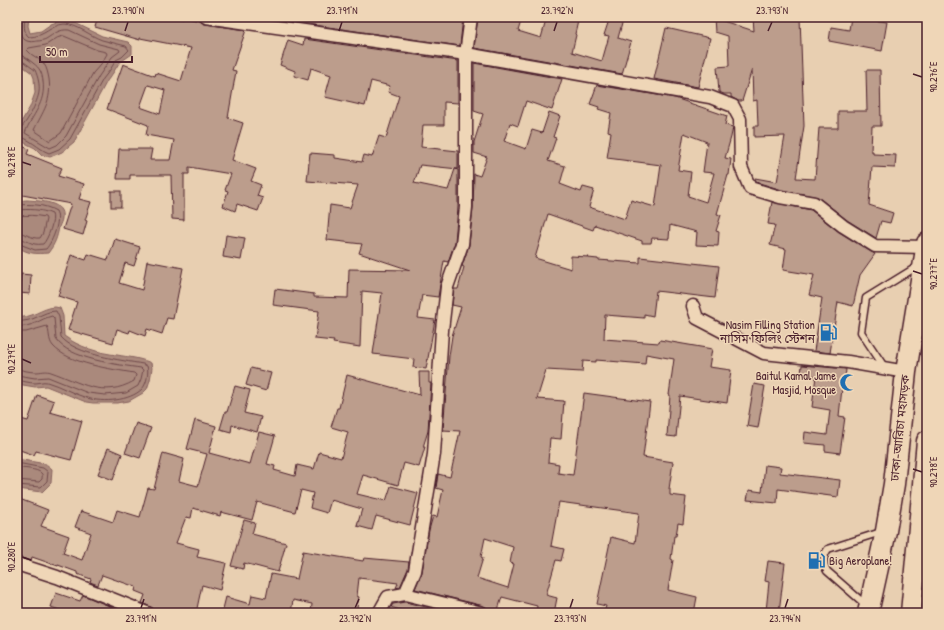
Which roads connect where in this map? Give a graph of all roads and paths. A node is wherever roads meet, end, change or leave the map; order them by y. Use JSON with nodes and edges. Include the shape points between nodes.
{"nodes":[{"id":1,"x":206,"y":17,"type":"edge"},
{"id":2,"x":471,"y":17,"type":"edge"},
{"id":3,"x":466,"y":54,"type":"junction"},
{"id":4,"x":926,"y":251,"type":"edge"},
{"id":5,"x":693,"y":306,"type":"dead end"},
{"id":6,"x":886,"y":369,"type":"junction"},
{"id":7,"x":906,"y":372,"type":"junction"},
{"id":8,"x":927,"y":441,"type":"edge"},
{"id":9,"x":886,"y":531,"type":"junction"},
{"id":10,"x":17,"y":564,"type":"edge"},
{"id":11,"x":405,"y":594,"type":"junction"},
{"id":12,"x":869,"y":611,"type":"edge"},
{"id":13,"x":147,"y":613,"type":"edge"},
{"id":14,"x":379,"y":613,"type":"edge"},
{"id":15,"x":482,"y":613,"type":"edge"},
{"id":16,"x":911,"y":613,"type":"edge"}],
"edges":[{"from":1,"to":3,"type":"street"},
{"from":2,"to":3,"type":"street"},
{"from":3,"to":4,"type":"street","via":[[710,97],[733,106],[740,119],[742,167],[750,188],[814,203],[874,246]]},
{"from":3,"to":11,"type":"street","via":[[466,207],[462,244],[447,287],[441,338],[434,454],[415,571]]},
{"from":4,"to":6,"type":"lane","via":[[866,298],[861,332]]},
{"from":4,"to":7,"type":"highway","name":"ঢাকা-আরিচা মহাসড়ক"},
{"from":5,"to":6,"type":"street","via":[[697,318],[764,353]]},
{"from":6,"to":7,"type":"street"},
{"from":7,"to":9,"type":"highway","name":"ঢাকা-আরিচা মহাসড়ক","via":[[894,484]]},
{"from":8,"to":16,"type":"highway"},
{"from":9,"to":12,"type":"highway","name":"ঢাকা-আরিচা মহাসড়ক"},
{"from":9,"to":12,"type":"lane","via":[[828,549],[825,553],[824,566],[827,571]]},
{"from":10,"to":13,"type":"street","via":[[57,576]]},
{"from":11,"to":14,"type":"street","via":[[388,597]]},
{"from":11,"to":15,"type":"street"}]}
